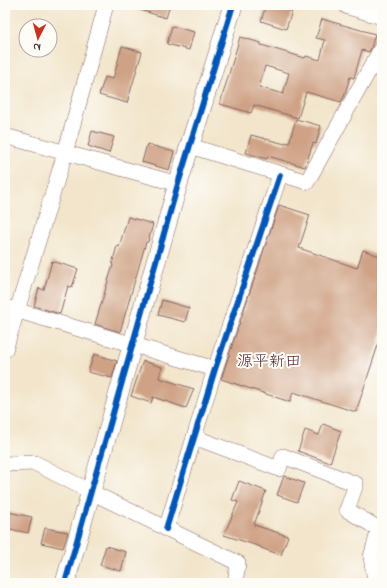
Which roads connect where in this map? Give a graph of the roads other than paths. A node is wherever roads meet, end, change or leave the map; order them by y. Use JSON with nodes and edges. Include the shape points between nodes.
{"nodes":[{"id":1,"x":106,"y":5,"type":"edge"},
{"id":2,"x":233,"y":5,"type":"edge"},
{"id":3,"x":348,"y":5,"type":"edge"},
{"id":4,"x":382,"y":15,"type":"edge"},
{"id":5,"x":382,"y":47,"type":"edge"},
{"id":6,"x":5,"y":136,"type":"edge"},
{"id":7,"x":190,"y":146,"type":"junction"},
{"id":8,"x":65,"y":153,"type":"junction"},
{"id":9,"x":280,"y":175,"type":"junction"},
{"id":10,"x":178,"y":184,"type":"junction"},
{"id":11,"x":11,"y":309,"type":"edge"},
{"id":12,"x":133,"y":345,"type":"junction"},
{"id":13,"x":5,"y":350,"type":"edge"},
{"id":14,"x":215,"y":369,"type":"junction"},
{"id":15,"x":194,"y":437,"type":"junction"},
{"id":16,"x":5,"y":464,"type":"edge"},
{"id":17,"x":91,"y":492,"type":"junction"},
{"id":18,"x":166,"y":528,"type":"junction"},
{"id":19,"x":65,"y":583,"type":"edge"},
{"id":20,"x":235,"y":583,"type":"edge"},
{"id":21,"x":374,"y":583,"type":"edge"}],
"edges":[{"from":1,"to":8,"type":"street"},
{"from":2,"to":7,"type":"street"},
{"from":3,"to":4,"type":"street"},
{"from":5,"to":9,"type":"street","via":[[307,182]]},
{"from":6,"to":8,"type":"street"},
{"from":7,"to":9,"type":"street"},
{"from":7,"to":10,"type":"street"},
{"from":8,"to":10,"type":"street"},
{"from":8,"to":11,"type":"street"},
{"from":9,"to":14,"type":"street"},
{"from":10,"to":12,"type":"street"},
{"from":11,"to":12,"type":"street"},
{"from":11,"to":13,"type":"street"},
{"from":12,"to":14,"type":"street"},
{"from":12,"to":17,"type":"street"},
{"from":14,"to":15,"type":"street"},
{"from":15,"to":18,"type":"street"},
{"from":15,"to":21,"type":"street","via":[[279,469],[283,456],[356,484],[347,510],[379,529],[371,557]]},
{"from":16,"to":17,"type":"street","via":[[35,463]]},
{"from":17,"to":18,"type":"street"},
{"from":17,"to":19,"type":"street"},
{"from":18,"to":20,"type":"street","via":[[238,563]]}]}
